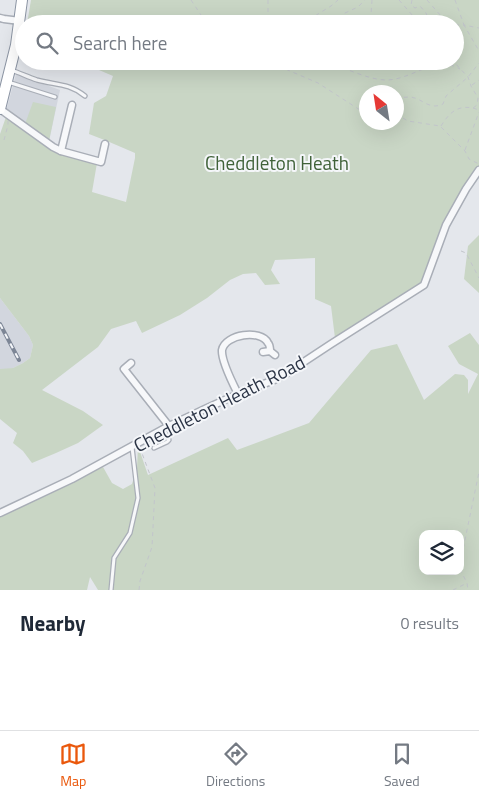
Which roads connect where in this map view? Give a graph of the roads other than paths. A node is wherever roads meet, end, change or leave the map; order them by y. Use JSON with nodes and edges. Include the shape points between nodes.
{"nodes":[{"id":1,"x":22,"y":0,"type":"edge"},
{"id":2,"x":21,"y":15,"type":"edge"},
{"id":3,"x":0,"y":18,"type":"edge"},
{"id":4,"x":15,"y":20,"type":"edge"},
{"id":5,"x":15,"y":46,"type":"edge"},
{"id":6,"x":10,"y":70,"type":"junction"},
{"id":7,"x":8,"y":82,"type":"junction"},
{"id":8,"x":85,"y":96,"type":"dead end"},
{"id":9,"x":55,"y":97,"type":"dead end"},
{"id":10,"x":72,"y":105,"type":"dead end"},
{"id":11,"x":2,"y":111,"type":"edge"},
{"id":12,"x":105,"y":144,"type":"dead end"},
{"id":13,"x":61,"y":151,"type":"junction"},
{"id":14,"x":479,"y":170,"type":"edge"},
{"id":15,"x":269,"y":353,"type":"dead end"},
{"id":16,"x":131,"y":363,"type":"dead end"},
{"id":17,"x":238,"y":394,"type":"junction"},
{"id":18,"x":167,"y":428,"type":"junction"},
{"id":19,"x":135,"y":445,"type":"junction"},
{"id":20,"x":154,"y":448,"type":"dead end"},
{"id":21,"x":0,"y":514,"type":"edge"},
{"id":22,"x":111,"y":590,"type":"edge"}],
"edges":[{"from":1,"to":2,"type":"highway"},
{"from":3,"to":4,"type":"street"},
{"from":5,"to":6,"type":"highway"},
{"from":6,"to":7,"type":"highway"},
{"from":6,"to":8,"type":"lane","via":[[78,90]]},
{"from":7,"to":9,"type":"lane"},
{"from":7,"to":11,"type":"highway"},
{"from":10,"to":13,"type":"street"},
{"from":11,"to":13,"type":"street"},
{"from":12,"to":13,"type":"street","via":[[101,162]]},
{"from":14,"to":17,"type":"street","name":"Cheddleton Heath Road","via":[[446,225],[424,285],[287,374]]},
{"from":15,"to":17,"type":"street","via":[[264,338],[254,335],[231,339],[223,347],[225,363]]},
{"from":16,"to":18,"type":"street","via":[[124,368]]},
{"from":17,"to":18,"type":"street","name":"Cheddleton Heath Road"},
{"from":18,"to":19,"type":"street","name":"Cheddleton Heath Road"},
{"from":18,"to":20,"type":"lane","via":[[169,440]]},
{"from":19,"to":21,"type":"street","name":"Cheddleton Heath Road"},
{"from":19,"to":22,"type":"lane","via":[[138,498],[130,533],[114,558]]}]}
